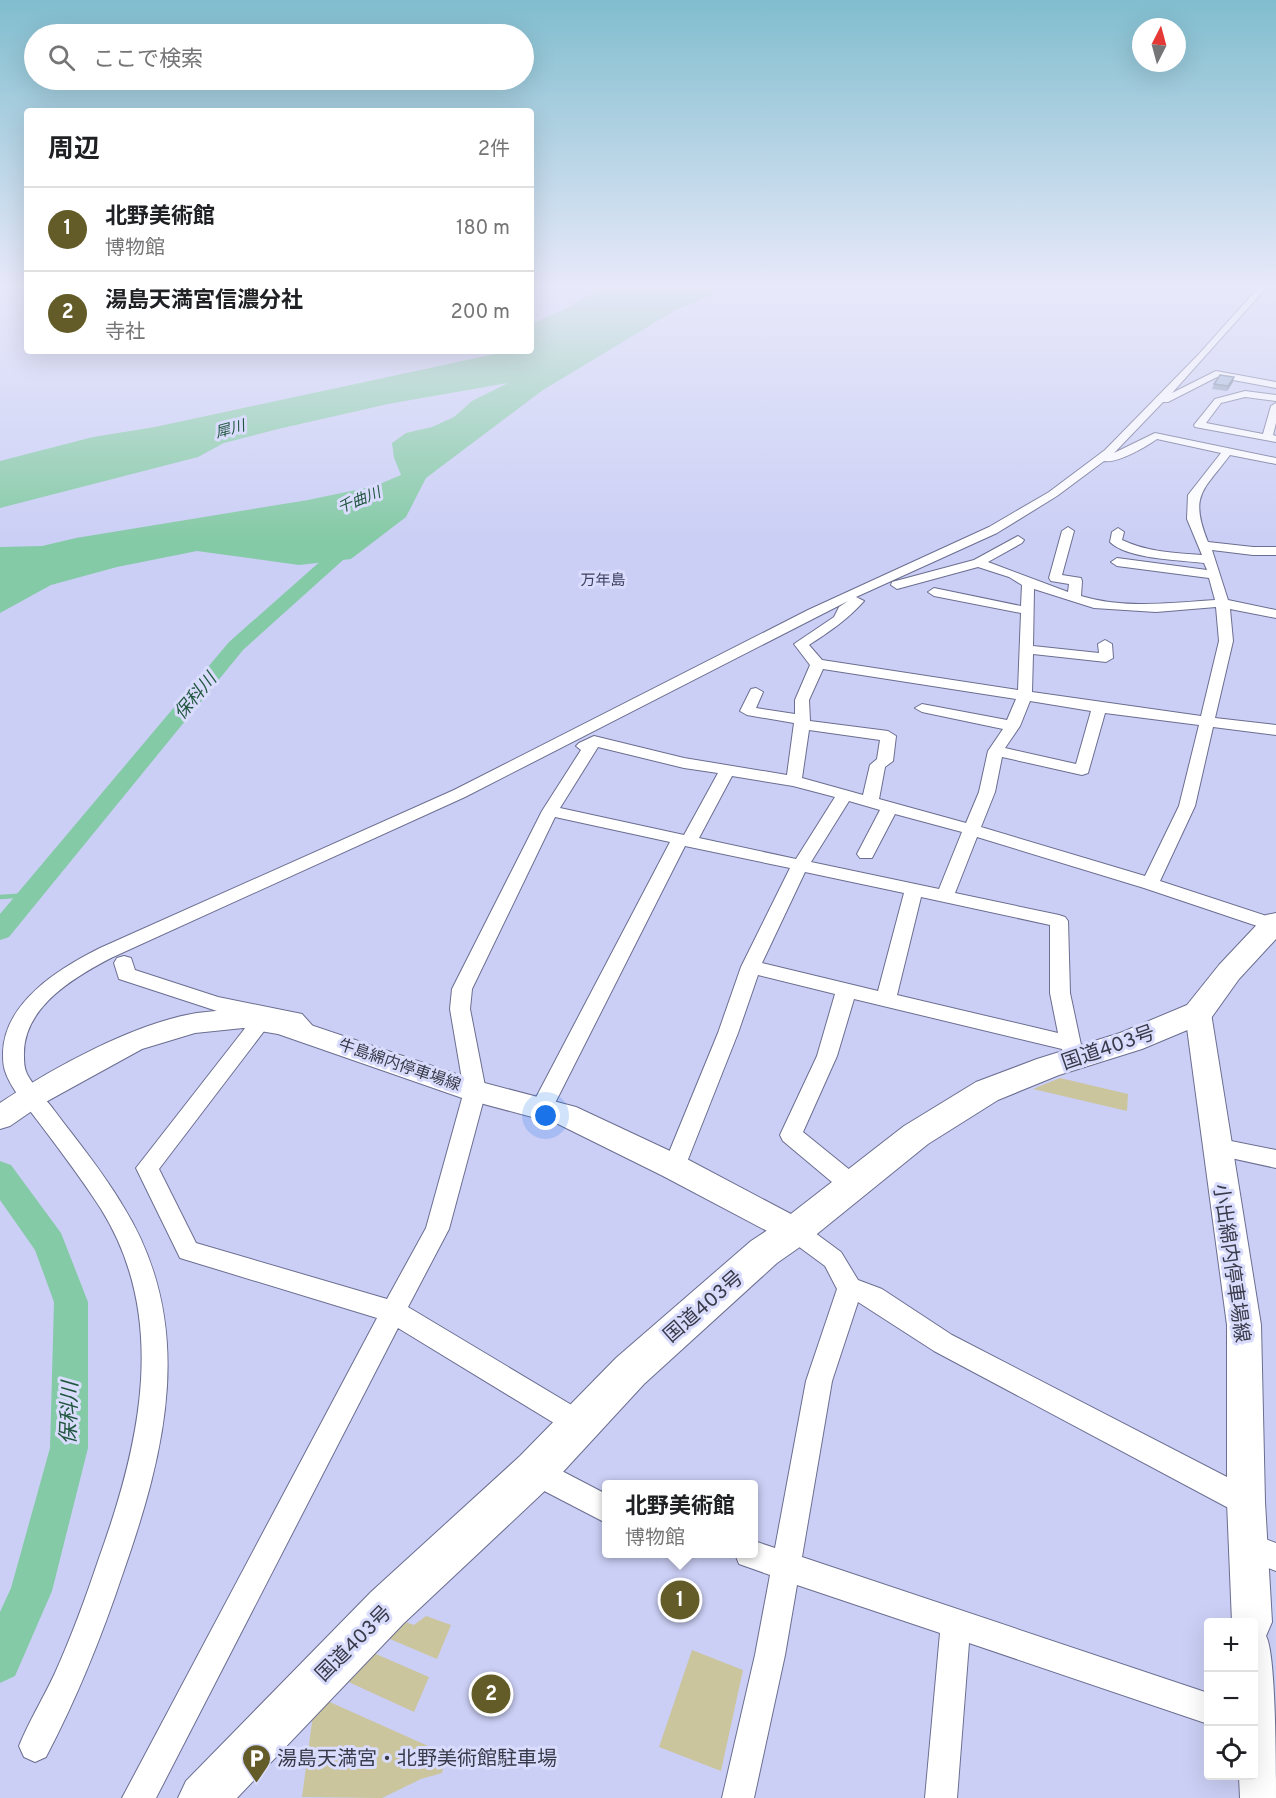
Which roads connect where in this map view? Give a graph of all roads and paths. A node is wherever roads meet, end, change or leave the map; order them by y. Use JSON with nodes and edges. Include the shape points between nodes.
{"nodes":[{"id":1,"x":1185,"y":372,"type":"edge"},
{"id":2,"x":1276,"y":385,"type":"edge"},
{"id":3,"x":1276,"y":398,"type":"edge"},
{"id":4,"x":1276,"y":406,"type":"edge"},
{"id":5,"x":1153,"y":407,"type":"junction"},
{"id":6,"x":1235,"y":432,"type":"junction"},
{"id":7,"x":1272,"y":438,"type":"edge"},
{"id":8,"x":1222,"y":451,"type":"junction"},
{"id":9,"x":1101,"y":459,"type":"junction"},
{"id":10,"x":1276,"y":461,"type":"edge"},
{"id":11,"x":1068,"y":531,"type":"dead end"},
{"id":12,"x":1118,"y":532,"type":"dead end"},
{"id":13,"x":1018,"y":540,"type":"dead end"},
{"id":14,"x":1203,"y":545,"type":"junction"},
{"id":15,"x":1276,"y":550,"type":"edge"},
{"id":16,"x":1209,"y":560,"type":"junction"},
{"id":17,"x":1117,"y":562,"type":"dead end"},
{"id":18,"x":978,"y":563,"type":"junction"},
{"id":19,"x":1215,"y":575,"type":"junction"},
{"id":20,"x":1028,"y":583,"type":"junction"},
{"id":21,"x":868,"y":591,"type":"junction"},
{"id":22,"x":934,"y":592,"type":"dead end"},
{"id":23,"x":1074,"y":598,"type":"junction"},
{"id":24,"x":1221,"y":603,"type":"junction"},
{"id":25,"x":1028,"y":611,"type":"junction"},
{"id":26,"x":1276,"y":614,"type":"edge"},
{"id":27,"x":1105,"y":644,"type":"dead end"},
{"id":28,"x":1027,"y":649,"type":"junction"},
{"id":29,"x":818,"y":664,"type":"junction"},
{"id":30,"x":756,"y":692,"type":"dead end"},
{"id":31,"x":1025,"y":695,"type":"junction"},
{"id":32,"x":922,"y":708,"type":"dead end"},
{"id":33,"x":1099,"y":708,"type":"junction"},
{"id":34,"x":1208,"y":720,"type":"junction"},
{"id":35,"x":802,"y":722,"type":"junction"},
{"id":36,"x":1012,"y":726,"type":"junction"},
{"id":37,"x":1276,"y":730,"type":"edge"},
{"id":38,"x":594,"y":741,"type":"junction"},
{"id":39,"x":996,"y":751,"type":"junction"},
{"id":40,"x":727,"y":771,"type":"junction"},
{"id":41,"x":794,"y":781,"type":"junction"},
{"id":42,"x":845,"y":795,"type":"junction"},
{"id":43,"x":870,"y":802,"type":"junction"},
{"id":44,"x":890,"y":807,"type":"junction"},
{"id":45,"x":550,"y":811,"type":"junction"},
{"id":46,"x":406,"y":819,"type":"junction"},
{"id":47,"x":973,"y":830,"type":"junction"},
{"id":48,"x":685,"y":840,"type":"junction"},
{"id":49,"x":866,"y":854,"type":"dead end"},
{"id":50,"x":800,"y":865,"type":"junction"},
{"id":51,"x":1150,"y":884,"type":"junction"},
{"id":52,"x":914,"y":889,"type":"junction"},
{"id":53,"x":945,"y":896,"type":"junction"},
{"id":54,"x":1272,"y":932,"type":"edge"},
{"id":55,"x":124,"y":963,"type":"dead end"},
{"id":56,"x":751,"y":967,"type":"junction"},
{"id":57,"x":846,"y":991,"type":"junction"},
{"id":58,"x":886,"y":999,"type":"junction"},
{"id":59,"x":1198,"y":1013,"type":"junction"},
{"id":60,"x":261,"y":1022,"type":"junction"},
{"id":61,"x":309,"y":1033,"type":"junction"},
{"id":62,"x":1073,"y":1052,"type":"junction"},
{"id":63,"x":475,"y":1091,"type":"junction"},
{"id":64,"x":32,"y":1096,"type":"junction"},
{"id":65,"x":542,"y":1107,"type":"junction"},
{"id":66,"x":0,"y":1118,"type":"edge"},
{"id":67,"x":1216,"y":1147,"type":"junction"},
{"id":68,"x":1276,"y":1159,"type":"edge"},
{"id":69,"x":674,"y":1167,"type":"junction"},
{"id":70,"x":853,"y":1186,"type":"junction"},
{"id":71,"x":795,"y":1231,"type":"junction"},
{"id":72,"x":849,"y":1288,"type":"junction"},
{"id":73,"x":394,"y":1312,"type":"junction"},
{"id":74,"x":581,"y":1425,"type":"junction"},
{"id":75,"x":535,"y":1472,"type":"junction"},
{"id":76,"x":1246,"y":1502,"type":"junction"},
{"id":77,"x":602,"y":1507,"type":"edge"},
{"id":78,"x":1262,"y":1552,"type":"edge"},
{"id":79,"x":758,"y":1557,"type":"edge"},
{"id":80,"x":786,"y":1565,"type":"junction"},
{"id":81,"x":1253,"y":1618,"type":"edge"},
{"id":82,"x":956,"y":1623,"type":"junction"},
{"id":83,"x":1204,"y":1707,"type":"edge"},
{"id":84,"x":1256,"y":1726,"type":"edge"},
{"id":85,"x":35,"y":1746,"type":"dead end"},
{"id":86,"x":138,"y":1798,"type":"edge"},
{"id":87,"x":203,"y":1798,"type":"edge"},
{"id":88,"x":738,"y":1798,"type":"edge"},
{"id":89,"x":941,"y":1798,"type":"edge"},
{"id":90,"x":1262,"y":1798,"type":"edge"}],
"edges":[{"from":1,"to":5,"type":"street"},
{"from":2,"to":5,"type":"street","via":[[1216,374]]},
{"from":3,"to":6,"type":"street","via":[[1245,394],[1218,401],[1198,425]]},
{"from":4,"to":7,"type":"street"},
{"from":5,"to":9,"type":"street"},
{"from":6,"to":7,"type":"street"},
{"from":6,"to":8,"type":"street"},
{"from":8,"to":9,"type":"street","via":[[1155,436],[1142,445]]},
{"from":8,"to":10,"type":"street"},
{"from":8,"to":14,"type":"street","via":[[1194,495],[1193,519]]},
{"from":9,"to":21,"type":"street","via":[[993,530]]},
{"from":11,"to":23,"type":"street","via":[[1055,578],[1076,581]]},
{"from":12,"to":16,"type":"street","via":[[1116,542],[1124,547]]},
{"from":13,"to":18,"type":"street"},
{"from":14,"to":15,"type":"street"},
{"from":14,"to":16,"type":"street"},
{"from":16,"to":19,"type":"street"},
{"from":17,"to":19,"type":"street"},
{"from":18,"to":20,"type":"street"},
{"from":18,"to":21,"type":"street"},
{"from":19,"to":24,"type":"street"},
{"from":20,"to":23,"type":"street"},
{"from":20,"to":25,"type":"street"},
{"from":21,"to":29,"type":"street","via":[[844,610],[839,619],[801,644]]},
{"from":21,"to":46,"type":"street","via":[[814,612],[585,732]]},
{"from":22,"to":25,"type":"street"},
{"from":23,"to":24,"type":"street","via":[[1128,607]]},
{"from":24,"to":26,"type":"street"},
{"from":24,"to":34,"type":"street","via":[[1226,641]]},
{"from":25,"to":28,"type":"street"},
{"from":27,"to":28,"type":"street","via":[[1106,658]]},
{"from":28,"to":31,"type":"street"},
{"from":29,"to":31,"type":"street"},
{"from":29,"to":35,"type":"street","via":[[802,700]]},
{"from":30,"to":35,"type":"street","via":[[747,711]]},
{"from":31,"to":33,"type":"street"},
{"from":31,"to":36,"type":"street"},
{"from":32,"to":36,"type":"street"},
{"from":33,"to":34,"type":"street"},
{"from":33,"to":39,"type":"street","via":[[1082,770]]},
{"from":34,"to":37,"type":"street"},
{"from":34,"to":51,"type":"street","via":[[1187,806]]},
{"from":35,"to":41,"type":"street"},
{"from":35,"to":43,"type":"street","via":[[888,736],[885,761],[878,765]]},
{"from":36,"to":39,"type":"street"},
{"from":38,"to":40,"type":"street"},
{"from":38,"to":45,"type":"street"},
{"from":38,"to":46,"type":"street","via":[[442,810],[416,820]]},
{"from":39,"to":47,"type":"street"},
{"from":40,"to":41,"type":"street"},
{"from":40,"to":48,"type":"street"},
{"from":41,"to":42,"type":"street"},
{"from":42,"to":43,"type":"street"},
{"from":42,"to":50,"type":"street"},
{"from":43,"to":44,"type":"street"},
{"from":44,"to":47,"type":"street"},
{"from":44,"to":49,"type":"street"},
{"from":45,"to":48,"type":"street"},
{"from":45,"to":63,"type":"street","via":[[462,989],[460,1009]]},
{"from":46,"to":64,"type":"street","via":[[240,889],[87,962],[41,995],[14,1041],[15,1069]]},
{"from":47,"to":51,"type":"street"},
{"from":47,"to":53,"type":"street"},
{"from":48,"to":50,"type":"street"},
{"from":48,"to":65,"type":"street"},
{"from":50,"to":52,"type":"street"},
{"from":50,"to":56,"type":"street"},
{"from":51,"to":54,"type":"street"},
{"from":52,"to":53,"type":"street"},
{"from":52,"to":58,"type":"street"},
{"from":53,"to":62,"type":"street","via":[[1059,921],[1060,993]]},
{"from":54,"to":59,"type":"highway","via":[[1229,972]]},
{"from":55,"to":61,"type":"street","via":[[126,974],[217,1004],[295,1019]]},
{"from":56,"to":57,"type":"street"},
{"from":56,"to":69,"type":"street"},
{"from":57,"to":58,"type":"street"},
{"from":57,"to":70,"type":"street","via":[[827,1056],[791,1135]]},
{"from":58,"to":62,"type":"street"},
{"from":59,"to":62,"type":"highway","name":"国道403号","via":[[1131,1041]]},
{"from":59,"to":67,"type":"main road","name":"小出綿内停車場線"},
{"from":60,"to":61,"type":"main road","name":"牛島綿内停車場線"},
{"from":60,"to":64,"type":"main road","name":"牛島綿内停車場線","via":[[243,1018],[195,1023],[132,1042]]},
{"from":60,"to":73,"type":"street","via":[[147,1168],[188,1251]]},
{"from":61,"to":63,"type":"main road","name":"牛島綿内停車場線"},
{"from":62,"to":70,"type":"highway","name":"国道403号","via":[[987,1091],[916,1135]]},
{"from":63,"to":65,"type":"main road","name":"牛島綿内停車場線"},
{"from":63,"to":73,"type":"street","via":[[437,1229]]},
{"from":64,"to":66,"type":"main road","name":"牛島綿内停車場線"},
{"from":64,"to":85,"type":"street","via":[[125,1231],[153,1312],[156,1373],[149,1449],[128,1521],[89,1628],[53,1714]]},
{"from":65,"to":69,"type":"main road","name":"牛島綿内停車場線"},
{"from":67,"to":68,"type":"street"},
{"from":67,"to":76,"type":"main road","name":"小出綿内停車場線","via":[[1244,1325]]},
{"from":69,"to":71,"type":"main road","name":"牛島綿内停車場線"},
{"from":70,"to":71,"type":"highway","name":"国道403号"},
{"from":71,"to":72,"type":"street","via":[[833,1259]]},
{"from":71,"to":74,"type":"highway","name":"国道403号","via":[[764,1252],[667,1337]]},
{"from":72,"to":76,"type":"street","via":[[873,1297],[943,1343]]},
{"from":72,"to":80,"type":"street","via":[[819,1381]]},
{"from":73,"to":74,"type":"street"},
{"from":73,"to":86,"type":"street"},
{"from":74,"to":75,"type":"highway","name":"国道403号"},
{"from":75,"to":77,"type":"street"},
{"from":75,"to":87,"type":"highway","name":"国道403号","via":[[387,1608]]},
{"from":76,"to":78,"type":"main road","name":"小出綿内停車場線"},
{"from":78,"to":81,"type":"main road","name":"小出綿内停車場線"},
{"from":79,"to":80,"type":"street"},
{"from":80,"to":82,"type":"street"},
{"from":80,"to":88,"type":"street"},
{"from":82,"to":83,"type":"street"},
{"from":82,"to":89,"type":"street"},
{"from":84,"to":90,"type":"main road"}]}
